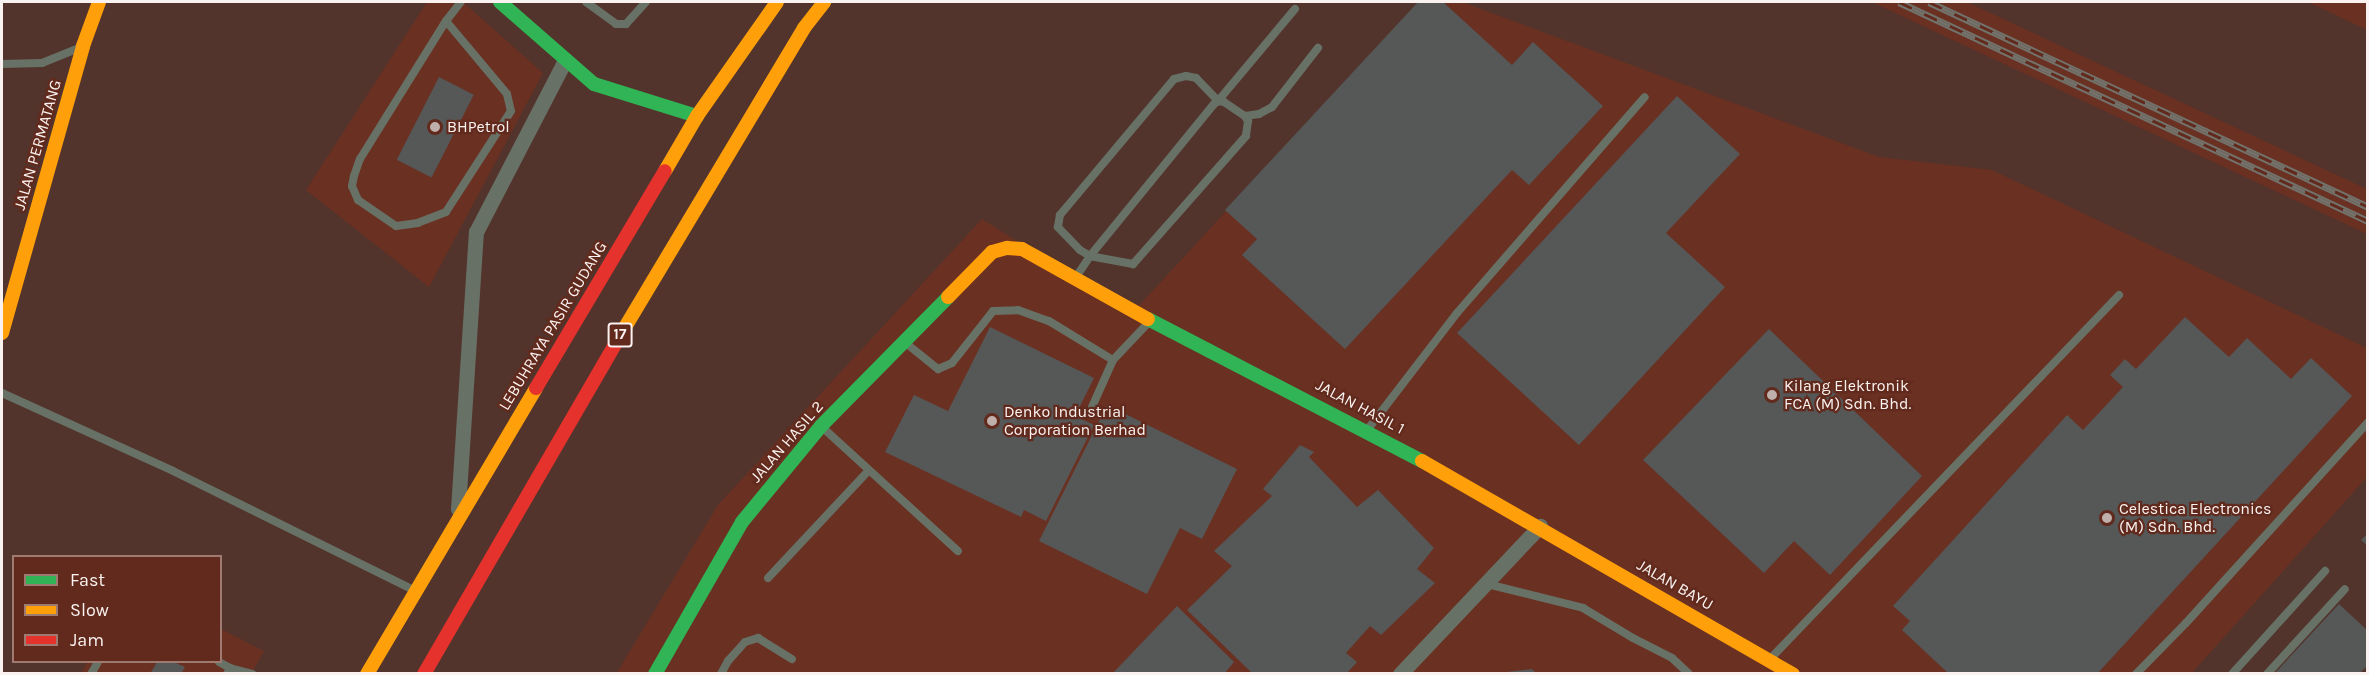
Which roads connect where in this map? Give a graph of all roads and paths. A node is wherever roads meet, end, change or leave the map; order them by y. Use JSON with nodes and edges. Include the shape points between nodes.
{"nodes":[{"id":1,"x":99,"y":2,"type":"edge"},
{"id":2,"x":461,"y":2,"type":"edge"},
{"id":3,"x":500,"y":2,"type":"edge"},
{"id":4,"x":586,"y":2,"type":"edge"},
{"id":5,"x":646,"y":2,"type":"edge"},
{"id":6,"x":777,"y":2,"type":"edge"},
{"id":7,"x":824,"y":2,"type":"edge"},
{"id":8,"x":1294,"y":9,"type":"dead end"},
{"id":9,"x":446,"y":21,"type":"junction"},
{"id":10,"x":83,"y":46,"type":"junction"},
{"id":11,"x":1318,"y":48,"type":"dead end"},
{"id":12,"x":565,"y":60,"type":"junction"},
{"id":13,"x":2,"y":64,"type":"edge"},
{"id":14,"x":1645,"y":97,"type":"dead end"},
{"id":15,"x":1218,"y":101,"type":"junction"},
{"id":16,"x":697,"y":116,"type":"junction"},
{"id":17,"x":1245,"y":116,"type":"junction"},
{"id":18,"x":1090,"y":256,"type":"junction"},
{"id":19,"x":982,"y":262,"type":"joint"},
{"id":20,"x":1075,"y":279,"type":"junction"},
{"id":21,"x":2119,"y":295,"type":"dead end"},
{"id":22,"x":1152,"y":320,"type":"junction"},
{"id":23,"x":2,"y":329,"type":"edge"},
{"id":24,"x":903,"y":341,"type":"junction"},
{"id":25,"x":1113,"y":360,"type":"junction"},
{"id":26,"x":2,"y":393,"type":"edge"},
{"id":27,"x":1092,"y":407,"type":"dead end"},
{"id":28,"x":2367,"y":422,"type":"edge"},
{"id":29,"x":821,"y":426,"type":"junction"},
{"id":30,"x":1367,"y":430,"type":"junction"},
{"id":31,"x":868,"y":471,"type":"junction"},
{"id":32,"x":458,"y":518,"type":"junction"},
{"id":33,"x":1540,"y":526,"type":"junction"},
{"id":34,"x":958,"y":551,"type":"dead end"},
{"id":35,"x":2325,"y":571,"type":"dead end"},
{"id":36,"x":768,"y":578,"type":"dead end"},
{"id":37,"x":1487,"y":584,"type":"junction"},
{"id":38,"x":2345,"y":589,"type":"dead end"},
{"id":39,"x":417,"y":592,"type":"junction"},
{"id":40,"x":792,"y":659,"type":"dead end"},
{"id":41,"x":1770,"y":660,"type":"junction"},
{"id":42,"x":228,"y":671,"type":"edge"},
{"id":43,"x":252,"y":674,"type":"edge"},
{"id":44,"x":367,"y":674,"type":"edge"},
{"id":45,"x":424,"y":674,"type":"edge"},
{"id":46,"x":655,"y":674,"type":"edge"},
{"id":47,"x":721,"y":674,"type":"edge"},
{"id":48,"x":1400,"y":674,"type":"edge"},
{"id":49,"x":1689,"y":674,"type":"edge"},
{"id":50,"x":1793,"y":674,"type":"edge"},
{"id":51,"x":2136,"y":674,"type":"edge"},
{"id":52,"x":2232,"y":674,"type":"edge"},
{"id":53,"x":2267,"y":674,"type":"edge"}],
"edges":[{"from":1,"to":10,"type":"main road","name":"JALAN PERMATANG"},
{"from":2,"to":9,"type":"lane"},
{"from":3,"to":12,"type":"main road"},
{"from":4,"to":5,"type":"lane","via":[[616,24],[626,24]]},
{"from":6,"to":16,"type":"main road","name":"LEBUHRAYA PASIR GUDANG"},
{"from":7,"to":45,"type":"main road","number":"17","via":[[798,38],[634,311]]},
{"from":8,"to":15,"type":"lane"},
{"from":9,"to":9,"type":"lane","via":[[360,159],[354,176],[352,186],[358,200],[396,226],[418,223],[446,212],[511,111],[507,94]]},
{"from":10,"to":13,"type":"lane","via":[[42,63]]},
{"from":10,"to":23,"type":"main road","name":"JALAN PERMATANG"},
{"from":11,"to":17,"type":"lane","via":[[1272,107]]},
{"from":12,"to":16,"type":"main road","via":[[594,84]]},
{"from":12,"to":32,"type":"street","via":[[476,232]]},
{"from":14,"to":30,"type":"lane","via":[[1457,313]]},
{"from":15,"to":17,"type":"lane"},
{"from":15,"to":18,"type":"lane"},
{"from":15,"to":18,"type":"lane","via":[[1196,78],[1174,79],[1060,215],[1058,227],[1062,234]]},
{"from":16,"to":32,"type":"main road","name":"LEBUHRAYA PASIR GUDANG"},
{"from":17,"to":18,"type":"lane","via":[[1245,136],[1137,262],[1129,265]]},
{"from":18,"to":20,"type":"lane"},
{"from":19,"to":20,"type":"main road","name":"JALAN HASIL 1","via":[[992,252],[1022,249]]},
{"from":19,"to":24,"type":"main road","name":"JALAN HASIL 2"},
{"from":20,"to":22,"type":"main road","name":"JALAN HASIL 1"},
{"from":21,"to":41,"type":"lane"},
{"from":22,"to":25,"type":"lane"},
{"from":22,"to":30,"type":"main road","name":"JALAN HASIL 1"},
{"from":24,"to":25,"type":"lane","via":[[938,369],[952,363],[993,311],[1018,310],[1049,321]]},
{"from":24,"to":29,"type":"main road","name":"JALAN HASIL 2"},
{"from":25,"to":27,"type":"lane"},
{"from":26,"to":39,"type":"lane","via":[[173,471]]},
{"from":28,"to":51,"type":"lane"},
{"from":29,"to":31,"type":"lane"},
{"from":29,"to":46,"type":"main road","name":"JALAN HASIL 2","via":[[742,522]]},
{"from":30,"to":33,"type":"main road","name":"JALAN HASIL 1"},
{"from":31,"to":34,"type":"lane"},
{"from":31,"to":36,"type":"lane"},
{"from":32,"to":39,"type":"main road","name":"LEBUHRAYA PASIR GUDANG"},
{"from":33,"to":37,"type":"street"},
{"from":33,"to":41,"type":"main road","name":"JALAN BAYU"},
{"from":35,"to":52,"type":"lane"},
{"from":37,"to":48,"type":"street"},
{"from":37,"to":49,"type":"lane","via":[[1583,608],[1672,658]]},
{"from":38,"to":53,"type":"lane"},
{"from":39,"to":44,"type":"main road","name":"LEBUHRAYA PASIR GUDANG"},
{"from":40,"to":47,"type":"lane","via":[[758,638],[745,642]]},
{"from":41,"to":50,"type":"main road","name":"JALAN BAYU"},
{"from":42,"to":43,"type":"lane"}]}
